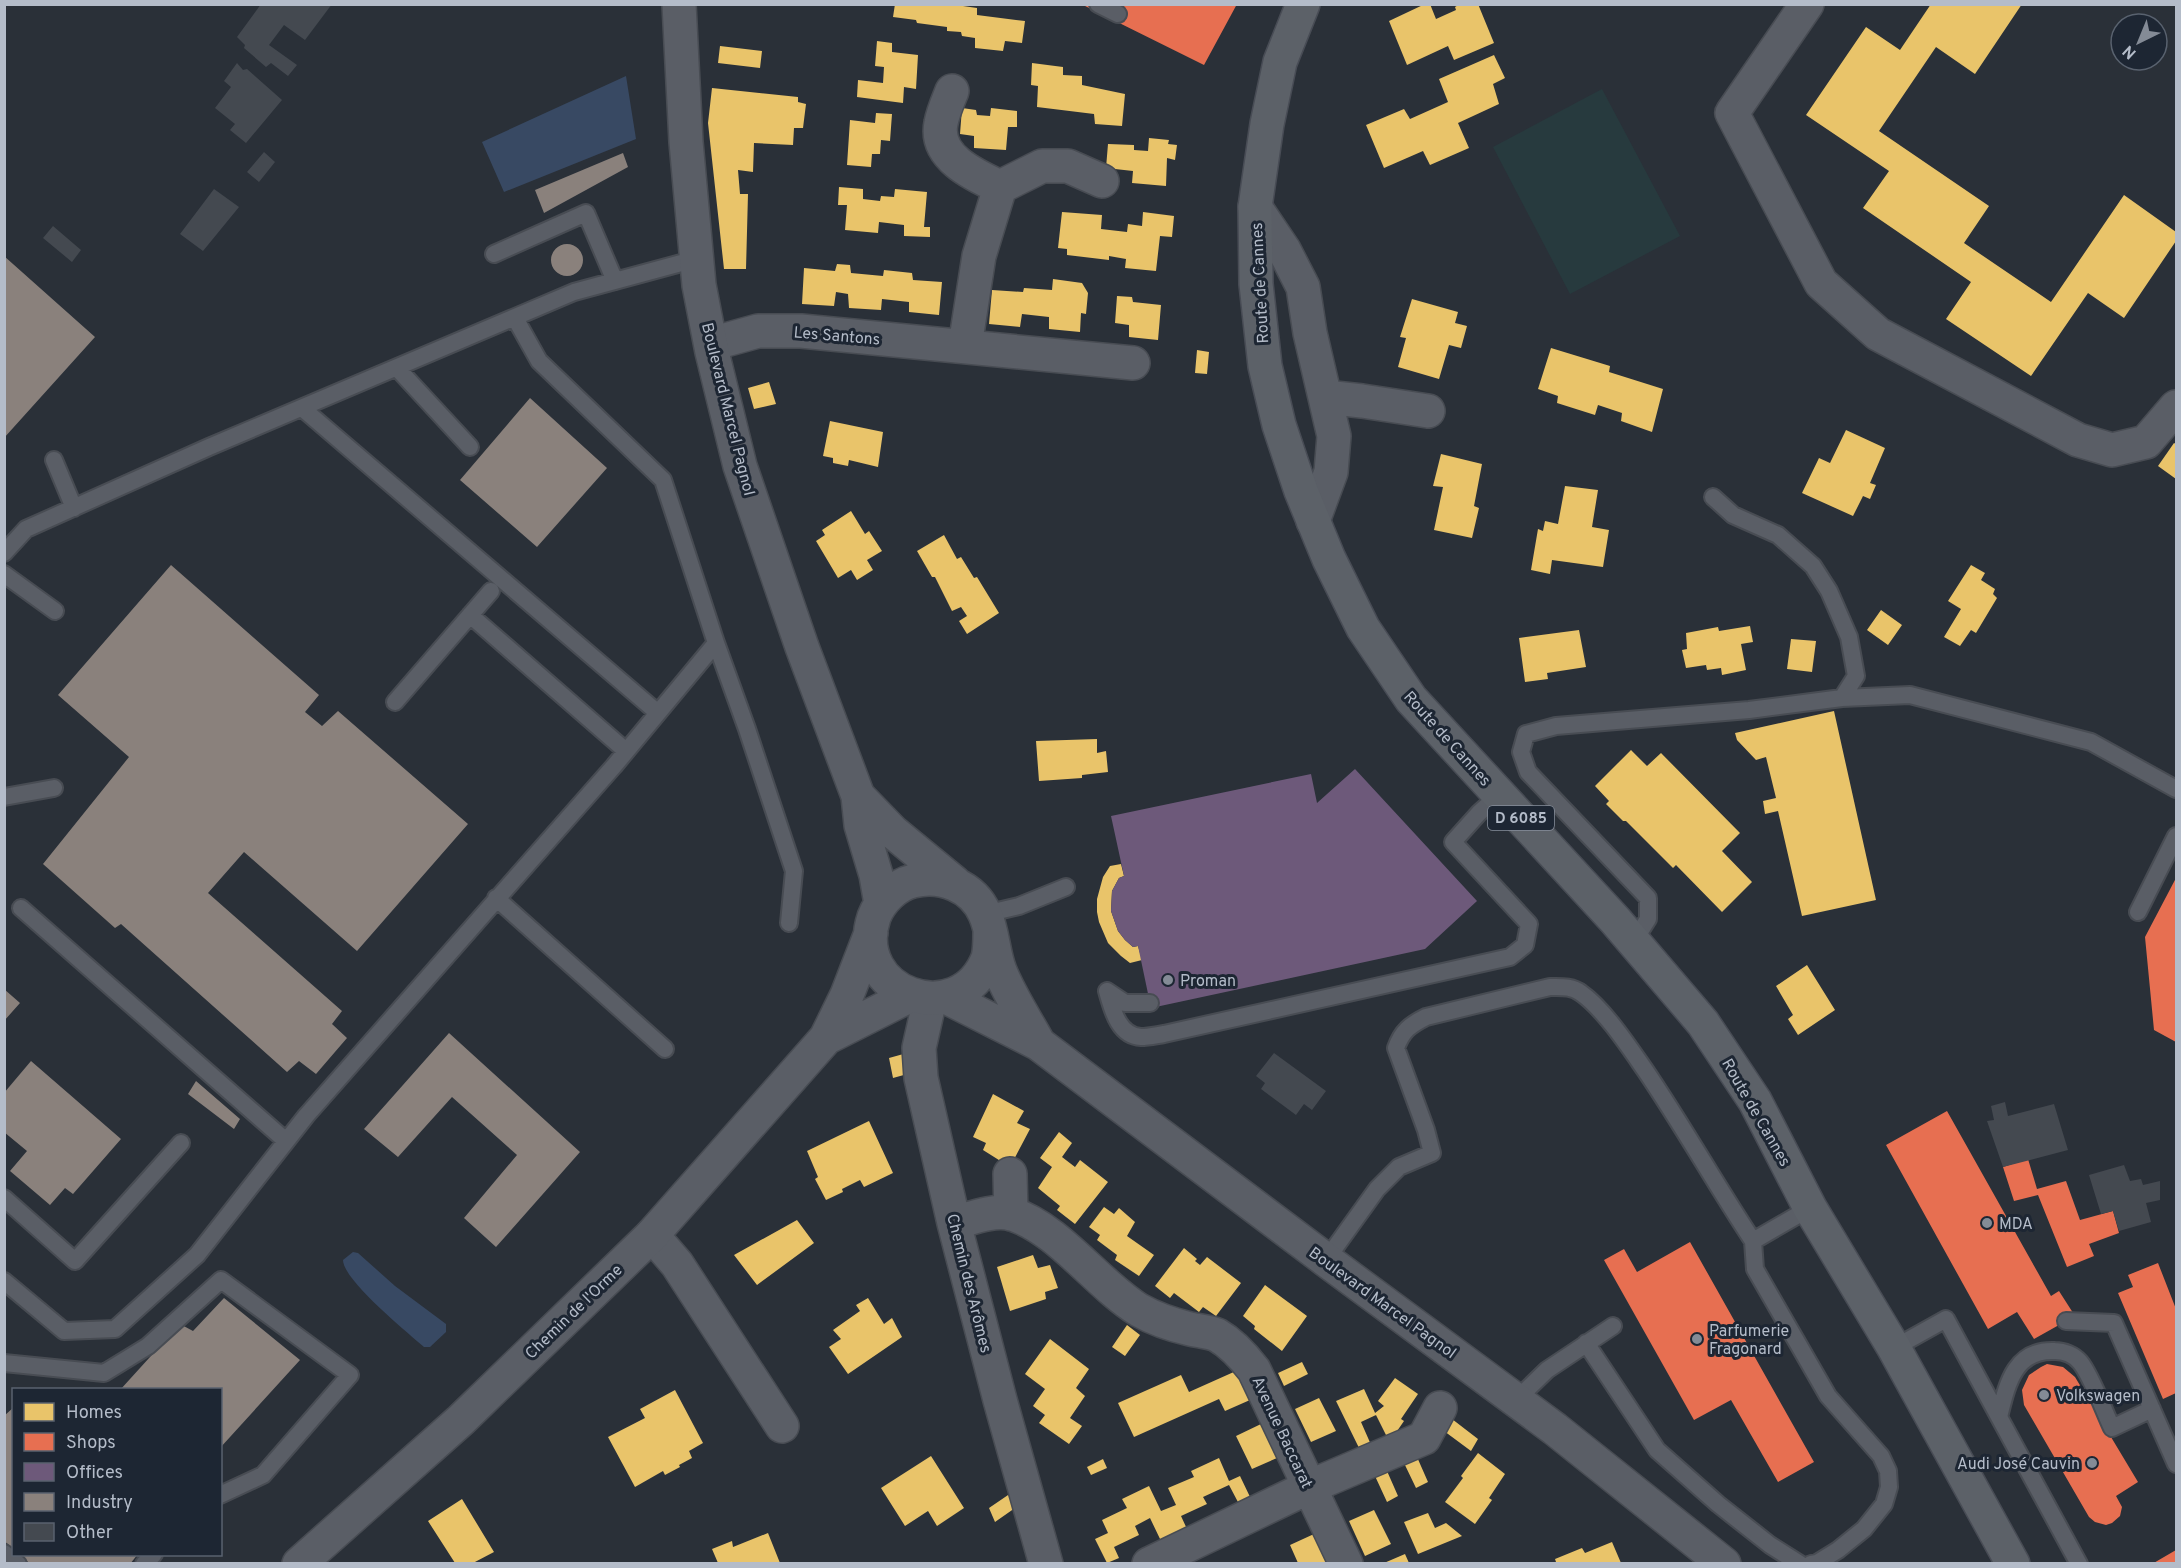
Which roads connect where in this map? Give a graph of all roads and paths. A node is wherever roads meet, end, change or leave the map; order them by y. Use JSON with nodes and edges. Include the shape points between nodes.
{"nodes":[{"id":1,"x":679,"y":4,"type":"edge"},
{"id":2,"x":1098,"y":4,"type":"edge"},
{"id":3,"x":1303,"y":4,"type":"edge"},
{"id":4,"x":1807,"y":4,"type":"edge"},
{"id":5,"x":1118,"y":14,"type":"dead end"},
{"id":6,"x":952,"y":91,"type":"dead end"},
{"id":7,"x":1102,"y":181,"type":"dead end"},
{"id":8,"x":1000,"y":187,"type":"junction"},
{"id":9,"x":1255,"y":207,"type":"junction"},
{"id":10,"x":494,"y":254,"type":"dead end"},
{"id":11,"x":696,"y":260,"type":"junction"},
{"id":12,"x":615,"y":282,"type":"junction"},
{"id":13,"x":515,"y":318,"type":"junction"},
{"id":14,"x":711,"y":344,"type":"junction"},
{"id":15,"x":965,"y":346,"type":"junction"},
{"id":16,"x":1133,"y":363,"type":"dead end"},
{"id":17,"x":397,"y":368,"type":"junction"},
{"id":18,"x":1325,"y":397,"type":"junction"},
{"id":19,"x":2176,"y":407,"type":"edge"},
{"id":20,"x":302,"y":408,"type":"junction"},
{"id":21,"x":1428,"y":411,"type":"dead end"},
{"id":22,"x":470,"y":447,"type":"dead end"},
{"id":23,"x":54,"y":460,"type":"dead end"},
{"id":24,"x":1713,"y":497,"type":"dead end"},
{"id":25,"x":74,"y":508,"type":"junction"},
{"id":26,"x":1313,"y":521,"type":"junction"},
{"id":27,"x":4,"y":553,"type":"edge"},
{"id":28,"x":4,"y":574,"type":"edge"},
{"id":29,"x":491,"y":591,"type":"dead end"},
{"id":30,"x":55,"y":611,"type":"dead end"},
{"id":31,"x":470,"y":615,"type":"junction"},
{"id":32,"x":716,"y":643,"type":"junction"},
{"id":33,"x":1842,"y":699,"type":"junction"},
{"id":34,"x":395,"y":702,"type":"dead end"},
{"id":35,"x":658,"y":713,"type":"junction"},
{"id":36,"x":626,"y":752,"type":"junction"},
{"id":37,"x":54,"y":788,"type":"dead end"},
{"id":38,"x":2176,"y":789,"type":"edge"},
{"id":39,"x":1499,"y":795,"type":"junction"},
{"id":40,"x":858,"y":796,"type":"junction"},
{"id":41,"x":4,"y":797,"type":"edge"},
{"id":42,"x":2176,"y":836,"type":"edge"},
{"id":43,"x":959,"y":886,"type":"junction"},
{"id":44,"x":1066,"y":887,"type":"dead end"},
{"id":45,"x":496,"y":898,"type":"junction"},
{"id":46,"x":21,"y":908,"type":"dead end"},
{"id":47,"x":2138,"y":912,"type":"dead end"},
{"id":48,"x":876,"y":918,"type":"junction"},
{"id":49,"x":988,"y":922,"type":"junction"},
{"id":50,"x":789,"y":923,"type":"dead end"},
{"id":51,"x":1634,"y":940,"type":"junction"},
{"id":52,"x":929,"y":997,"type":"junction"},
{"id":53,"x":1150,"y":1004,"type":"dead end"},
{"id":54,"x":826,"y":1038,"type":"junction"},
{"id":55,"x":1039,"y":1044,"type":"junction"},
{"id":56,"x":665,"y":1049,"type":"dead end"},
{"id":57,"x":286,"y":1142,"type":"junction"},
{"id":58,"x":181,"y":1143,"type":"dead end"},
{"id":59,"x":1010,"y":1174,"type":"dead end"},
{"id":60,"x":4,"y":1198,"type":"edge"},
{"id":61,"x":1810,"y":1208,"type":"junction"},
{"id":62,"x":1011,"y":1214,"type":"junction"},
{"id":63,"x":954,"y":1223,"type":"junction"},
{"id":64,"x":652,"y":1235,"type":"junction"},
{"id":65,"x":1753,"y":1241,"type":"junction"},
{"id":66,"x":1326,"y":1260,"type":"junction"},
{"id":67,"x":4,"y":1281,"type":"edge"},
{"id":68,"x":2066,"y":1321,"type":"dead end"},
{"id":69,"x":1613,"y":1326,"type":"dead end"},
{"id":70,"x":1586,"y":1343,"type":"junction"},
{"id":71,"x":1894,"y":1348,"type":"junction"},
{"id":72,"x":4,"y":1363,"type":"edge"},
{"id":73,"x":1516,"y":1400,"type":"junction"},
{"id":74,"x":1440,"y":1408,"type":"dead end"},
{"id":75,"x":2152,"y":1409,"type":"junction"},
{"id":76,"x":1999,"y":1417,"type":"junction"},
{"id":77,"x":782,"y":1426,"type":"dead end"},
{"id":78,"x":2176,"y":1464,"type":"edge"},
{"id":79,"x":1310,"y":1487,"type":"junction"},
{"id":80,"x":222,"y":1494,"type":"edge"},
{"id":81,"x":4,"y":1553,"type":"edge"},
{"id":82,"x":305,"y":1562,"type":"edge"},
{"id":83,"x":18,"y":1563,"type":"edge"},
{"id":84,"x":1046,"y":1563,"type":"edge"},
{"id":85,"x":1149,"y":1563,"type":"edge"},
{"id":86,"x":1346,"y":1563,"type":"edge"},
{"id":87,"x":1724,"y":1563,"type":"edge"},
{"id":88,"x":1800,"y":1563,"type":"edge"},
{"id":89,"x":1812,"y":1563,"type":"edge"},
{"id":90,"x":2013,"y":1563,"type":"edge"},
{"id":91,"x":2079,"y":1563,"type":"edge"}],
"edges":[{"from":1,"to":11,"type":"street","name":"Boulevard Marcel Pagnol"},
{"from":2,"to":5,"type":"lane"},
{"from":3,"to":9,"type":"main road","name":"Route de Cannes","number":"D 6085","via":[[1280,62]]},
{"from":4,"to":19,"type":"street","via":[[1732,113],[1821,283],[1878,334],[2078,440],[2112,450],[2146,442]]},
{"from":6,"to":8,"type":"street","via":[[941,125],[944,149],[968,172]]},
{"from":7,"to":8,"type":"street","via":[[1068,166],[1042,166]]},
{"from":8,"to":15,"type":"street","via":[[980,256]]},
{"from":9,"to":18,"type":"street","via":[[1284,249],[1303,287]]},
{"from":9,"to":26,"type":"main road","name":"Route de Cannes","number":"D 6085","via":[[1256,284],[1265,366],[1280,425]]},
{"from":10,"to":12,"type":"lane","via":[[586,213]]},
{"from":11,"to":12,"type":"lane"},
{"from":11,"to":14,"type":"street","name":"Boulevard Marcel Pagnol"},
{"from":12,"to":13,"type":"lane","via":[[574,292]]},
{"from":13,"to":17,"type":"lane"},
{"from":13,"to":32,"type":"lane","via":[[539,361],[663,480]]},
{"from":14,"to":15,"type":"street","name":"Les Santons","via":[[758,331],[801,331]]},
{"from":14,"to":40,"type":"street","name":"Boulevard Marcel Pagnol","via":[[740,466]]},
{"from":15,"to":16,"type":"street","name":"Les Santons"},
{"from":17,"to":20,"type":"lane"},
{"from":17,"to":22,"type":"lane"},
{"from":18,"to":21,"type":"street"},
{"from":18,"to":26,"type":"street","via":[[1334,436],[1331,472]]},
{"from":20,"to":25,"type":"lane"},
{"from":20,"to":35,"type":"lane"},
{"from":23,"to":25,"type":"lane"},
{"from":24,"to":33,"type":"lane","via":[[1733,515],[1778,536],[1813,566],[1829,591],[1849,637],[1856,676]]},
{"from":25,"to":27,"type":"lane","via":[[26,529]]},
{"from":26,"to":39,"type":"main road","name":"Route de Cannes","number":"D 6085","via":[[1345,594],[1394,674],[1411,699]]},
{"from":28,"to":30,"type":"lane"},
{"from":29,"to":31,"type":"lane"},
{"from":31,"to":34,"type":"lane"},
{"from":31,"to":36,"type":"lane"},
{"from":32,"to":35,"type":"lane"},
{"from":32,"to":50,"type":"lane","via":[[794,871]]},
{"from":33,"to":38,"type":"lane","via":[[1910,695],[2091,742]]},
{"from":33,"to":51,"type":"lane","via":[[1556,726],[1526,734],[1521,752],[1528,772],[1648,898],[1648,919]]},
{"from":35,"to":36,"type":"lane"},
{"from":36,"to":45,"type":"lane"},
{"from":37,"to":41,"type":"lane"},
{"from":39,"to":51,"type":"main road","name":"Route de Cannes","number":"D 6085"},
{"from":39,"to":53,"type":"lane","via":[[1453,842],[1529,924],[1525,945],[1510,957],[1141,1037],[1133,1036],[1114,1016],[1107,990],[1125,1003]]},
{"from":40,"to":43,"type":"street","name":"Boulevard Marcel Pagnol","via":[[893,832]]},
{"from":40,"to":48,"type":"street","name":"Boulevard Marcel Pagnol","via":[[861,825],[876,875]]},
{"from":42,"to":47,"type":"lane"},
{"from":43,"to":48,"type":"street","via":[[934,879],[909,882],[894,891]]},
{"from":43,"to":49,"type":"street","via":[[975,898]]},
{"from":44,"to":49,"type":"lane"},
{"from":45,"to":56,"type":"lane"},
{"from":45,"to":57,"type":"lane"},
{"from":46,"to":57,"type":"lane"},
{"from":48,"to":52,"type":"street","via":[[873,954],[880,972],[894,987]]},
{"from":48,"to":54,"type":"street","name":"Chemin de l'Orme"},
{"from":49,"to":52,"type":"street","via":[[988,956],[978,976],[963,990]]},
{"from":49,"to":55,"type":"street","name":"Boulevard Marcel Pagnol","via":[[1000,971]]},
{"from":51,"to":61,"type":"main road","name":"Route de Cannes","number":"D 6085","via":[[1703,1023],[1755,1101]]},
{"from":52,"to":54,"type":"street","name":"Chemin de l'Orme"},
{"from":52,"to":55,"type":"street","name":"Boulevard Marcel Pagnol"},
{"from":52,"to":63,"type":"street","name":"Chemin des Arômes","via":[[920,1047],[921,1078]]},
{"from":54,"to":64,"type":"street","name":"Chemin de l'Orme"},
{"from":55,"to":66,"type":"street","name":"Boulevard Marcel Pagnol"},
{"from":57,"to":67,"type":"lane","via":[[197,1255],[115,1329],[64,1330]]},
{"from":58,"to":60,"type":"lane","via":[[75,1261]]},
{"from":59,"to":62,"type":"street"},
{"from":61,"to":65,"type":"lane"},
{"from":61,"to":71,"type":"main road","name":"Route de Cannes","number":"D 6085"},
{"from":62,"to":63,"type":"street","name":"Avenue Baccarat","via":[[992,1213]]},
{"from":62,"to":79,"type":"street","name":"Avenue Baccarat","via":[[1036,1226],[1118,1296],[1142,1311],[1172,1325],[1217,1335],[1244,1357],[1254,1370]]},
{"from":63,"to":84,"type":"street","name":"Chemin des Arômes"},
{"from":64,"to":77,"type":"street","via":[[677,1264]]},
{"from":64,"to":82,"type":"street","name":"Chemin de l'Orme","via":[[461,1420]]},
{"from":65,"to":66,"type":"lane","via":[[1629,1046],[1580,991],[1550,987],[1426,1017],[1400,1035],[1396,1048],[1432,1153],[1399,1167],[1377,1189]]},
{"from":65,"to":89,"type":"lane","via":[[1755,1269],[1828,1396],[1881,1456],[1888,1471],[1884,1504],[1864,1529],[1838,1550]]},
{"from":66,"to":73,"type":"street","name":"Boulevard Marcel Pagnol"},
{"from":68,"to":75,"type":"lane","via":[[2114,1323]]},
{"from":69,"to":70,"type":"lane"},
{"from":70,"to":73,"type":"lane","via":[[1547,1370]]},
{"from":70,"to":88,"type":"lane","via":[[1657,1450],[1718,1504]]},
{"from":71,"to":76,"type":"lane","via":[[1946,1319]]},
{"from":71,"to":90,"type":"main road","name":"Route de Cannes","number":"D 6085"},
{"from":72,"to":80,"type":"lane","via":[[104,1373],[148,1346],[221,1280],[350,1375],[263,1475]]},
{"from":73,"to":87,"type":"street","name":"Boulevard Marcel Pagnol"},
{"from":74,"to":79,"type":"street","via":[[1424,1438]]},
{"from":75,"to":76,"type":"lane","via":[[2112,1428],[2079,1361],[2064,1352],[2051,1351],[2033,1354],[2020,1364],[2009,1378]]},
{"from":75,"to":78,"type":"lane"},
{"from":76,"to":91,"type":"lane"},
{"from":79,"to":85,"type":"street"},
{"from":79,"to":86,"type":"street","name":"Avenue Baccarat"},
{"from":81,"to":83,"type":"lane"}]}
